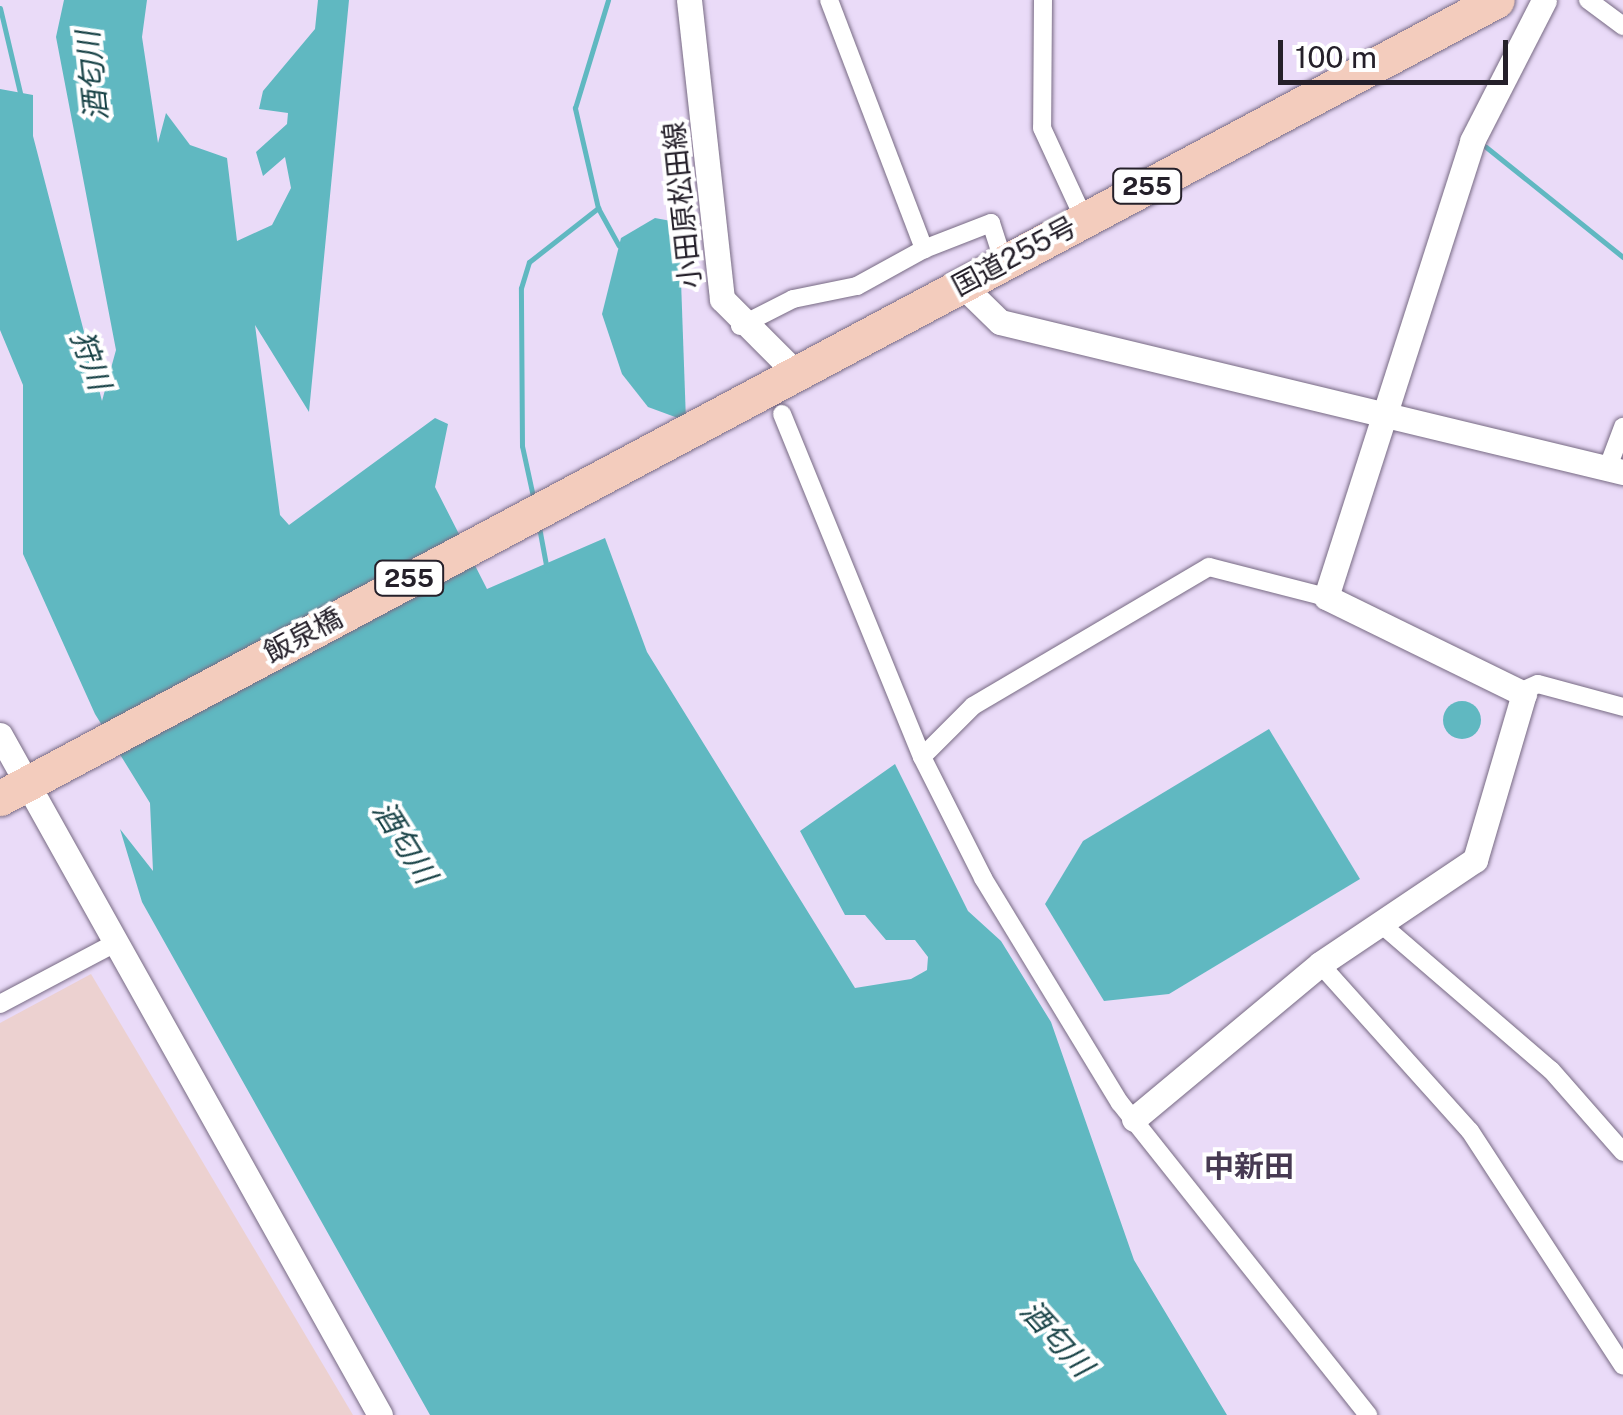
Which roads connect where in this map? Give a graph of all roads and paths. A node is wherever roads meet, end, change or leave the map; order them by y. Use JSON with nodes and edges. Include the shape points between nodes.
{"nodes":[{"id":1,"x":689,"y":0,"type":"edge"},
{"id":2,"x":829,"y":0,"type":"edge"},
{"id":3,"x":1043,"y":0,"type":"edge"},
{"id":4,"x":1497,"y":0,"type":"edge"},
{"id":5,"x":1544,"y":0,"type":"edge"},
{"id":6,"x":1588,"y":0,"type":"edge"},
{"id":7,"x":1623,"y":26,"type":"edge"},
{"id":8,"x":1084,"y":220,"type":"junction"},
{"id":9,"x":924,"y":249,"type":"junction"},
{"id":10,"x":1004,"y":263,"type":"junction"},
{"id":11,"x":961,"y":284,"type":"junction"},
{"id":12,"x":740,"y":326,"type":"junction"},
{"id":13,"x":796,"y":372,"type":"junction"},
{"id":14,"x":1386,"y":411,"type":"junction"},
{"id":15,"x":782,"y":414,"type":"dead end"},
{"id":16,"x":1623,"y":428,"type":"edge"},
{"id":17,"x":1615,"y":470,"type":"edge"},
{"id":18,"x":1326,"y":597,"type":"junction"},
{"id":19,"x":1522,"y":691,"type":"junction"},
{"id":20,"x":1623,"y":707,"type":"edge"},
{"id":21,"x":0,"y":735,"type":"edge"},
{"id":22,"x":922,"y":757,"type":"junction"},
{"id":23,"x":8,"y":788,"type":"edge"},
{"id":24,"x":1382,"y":924,"type":"junction"},
{"id":25,"x":117,"y":942,"type":"junction"},
{"id":26,"x":1320,"y":964,"type":"junction"},
{"id":27,"x":0,"y":1004,"type":"edge"},
{"id":28,"x":1134,"y":1119,"type":"junction"},
{"id":29,"x":1623,"y":1152,"type":"edge"},
{"id":30,"x":1623,"y":1366,"type":"edge"},
{"id":31,"x":380,"y":1415,"type":"edge"},
{"id":32,"x":1368,"y":1415,"type":"edge"}],
"edges":[{"from":1,"to":12,"type":"street","name":"小田原松田線","via":[[722,300]]},
{"from":2,"to":9,"type":"street"},
{"from":3,"to":8,"type":"street","via":[[1042,128]]},
{"from":4,"to":8,"type":"highway","name":"国道255号","number":"255"},
{"from":5,"to":14,"type":"street","via":[[1472,141]]},
{"from":6,"to":7,"type":"street"},
{"from":8,"to":10,"type":"highway","name":"国道255号","number":"255"},
{"from":9,"to":10,"type":"street","via":[[990,224]]},
{"from":9,"to":12,"type":"street","via":[[857,286],[793,299]]},
{"from":10,"to":11,"type":"highway","name":"国道255号","number":"255"},
{"from":11,"to":13,"type":"highway","name":"国道255号","number":"255"},
{"from":11,"to":14,"type":"street","via":[[1000,322]]},
{"from":12,"to":13,"type":"street","name":"小田原松田線"},
{"from":13,"to":23,"type":"highway","name":"飯泉橋","number":"255"},
{"from":14,"to":17,"type":"street"},
{"from":14,"to":18,"type":"street"},
{"from":15,"to":22,"type":"street"},
{"from":16,"to":17,"type":"street"},
{"from":18,"to":19,"type":"street"},
{"from":18,"to":22,"type":"street","via":[[1209,567],[972,706]]},
{"from":19,"to":20,"type":"street","via":[[1538,684]]},
{"from":19,"to":24,"type":"street","via":[[1475,860]]},
{"from":21,"to":23,"type":"street"},
{"from":22,"to":28,"type":"street","via":[[983,878]]},
{"from":23,"to":25,"type":"street"},
{"from":24,"to":26,"type":"street"},
{"from":24,"to":29,"type":"street","via":[[1539,1059]]},
{"from":25,"to":27,"type":"street"},
{"from":25,"to":31,"type":"street"},
{"from":26,"to":28,"type":"street"},
{"from":26,"to":30,"type":"street","via":[[1470,1131]]},
{"from":28,"to":32,"type":"street"}]}
